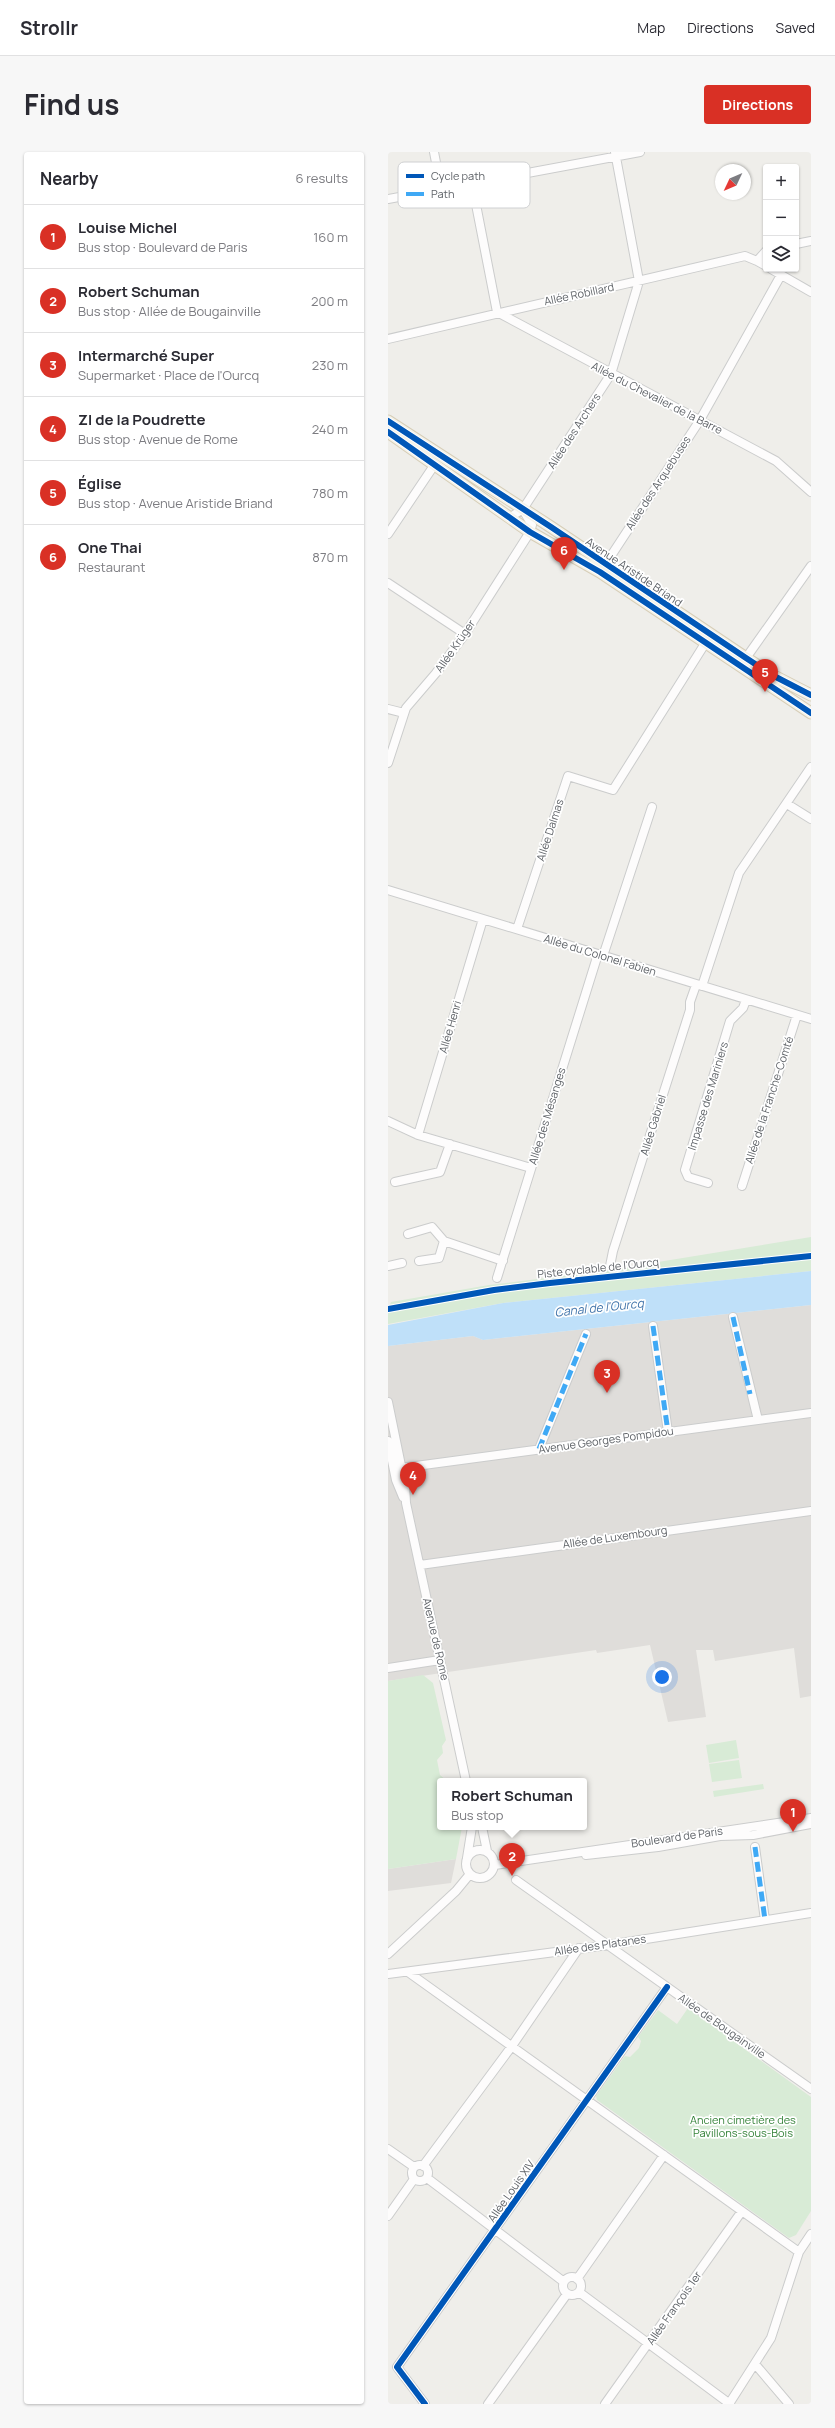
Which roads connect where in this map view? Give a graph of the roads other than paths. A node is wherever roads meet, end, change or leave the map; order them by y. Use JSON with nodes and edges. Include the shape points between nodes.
{"nodes":[{"id":1,"x":434,"y":152,"type":"edge"},
{"id":2,"x":640,"y":152,"type":"edge"},
{"id":3,"x":615,"y":154,"type":"edge"},
{"id":4,"x":436,"y":162,"type":"edge"},
{"id":5,"x":530,"y":172,"type":"edge"},
{"id":6,"x":398,"y":197,"type":"edge"},
{"id":7,"x":388,"y":199,"type":"edge"},
{"id":8,"x":476,"y":208,"type":"edge"},
{"id":9,"x":811,"y":241,"type":"edge"},
{"id":10,"x":799,"y":243,"type":"edge"},
{"id":11,"x":763,"y":255,"type":"edge"},
{"id":12,"x":758,"y":261,"type":"junction"},
{"id":13,"x":763,"y":264,"type":"edge"},
{"id":14,"x":776,"y":272,"type":"edge"},
{"id":15,"x":781,"y":275,"type":"junction"},
{"id":16,"x":639,"y":281,"type":"junction"},
{"id":17,"x":811,"y":292,"type":"edge"},
{"id":18,"x":496,"y":312,"type":"junction"},
{"id":19,"x":388,"y":339,"type":"edge"},
{"id":20,"x":611,"y":374,"type":"junction"},
{"id":21,"x":700,"y":420,"type":"junction"},
{"id":22,"x":388,"y":421,"type":"edge"},
{"id":23,"x":388,"y":432,"type":"edge"},
{"id":24,"x":435,"y":464,"type":"junction"},
{"id":25,"x":811,"y":492,"type":"edge"},
{"id":26,"x":523,"y":509,"type":"junction"},
{"id":27,"x":509,"y":518,"type":"junction"},
{"id":28,"x":530,"y":532,"type":"junction"},
{"id":29,"x":388,"y":534,"type":"edge"},
{"id":30,"x":605,"y":565,"type":"junction"},
{"id":31,"x":811,"y":566,"type":"edge"},
{"id":32,"x":388,"y":583,"type":"edge"},
{"id":33,"x":465,"y":634,"type":"junction"},
{"id":34,"x":706,"y":642,"type":"junction"},
{"id":35,"x":746,"y":658,"type":"junction"},
{"id":36,"x":811,"y":695,"type":"edge"},
{"id":37,"x":388,"y":709,"type":"edge"},
{"id":38,"x":404,"y":713,"type":"junction"},
{"id":39,"x":811,"y":713,"type":"edge"},
{"id":40,"x":388,"y":763,"type":"edge"},
{"id":41,"x":811,"y":767,"type":"edge"},
{"id":42,"x":787,"y":804,"type":"junction"},
{"id":43,"x":652,"y":806,"type":"dead end"},
{"id":44,"x":811,"y":819,"type":"edge"},
{"id":45,"x":388,"y":890,"type":"edge"},
{"id":46,"x":483,"y":919,"type":"junction"},
{"id":47,"x":517,"y":929,"type":"junction"},
{"id":48,"x":600,"y":955,"type":"junction"},
{"id":49,"x":699,"y":985,"type":"junction"},
{"id":50,"x":746,"y":1000,"type":"junction"},
{"id":51,"x":797,"y":1015,"type":"junction"},
{"id":52,"x":811,"y":1020,"type":"edge"},
{"id":53,"x":388,"y":1122,"type":"edge"},
{"id":54,"x":418,"y":1135,"type":"junction"},
{"id":55,"x":450,"y":1144,"type":"junction"},
{"id":56,"x":531,"y":1168,"type":"junction"},
{"id":57,"x":395,"y":1182,"type":"dead end"},
{"id":58,"x":708,"y":1183,"type":"dead end"},
{"id":59,"x":742,"y":1186,"type":"dead end"},
{"id":60,"x":408,"y":1234,"type":"dead end"},
{"id":61,"x":444,"y":1241,"type":"junction"},
{"id":62,"x":419,"y":1261,"type":"dead end"},
{"id":63,"x":503,"y":1261,"type":"junction"},
{"id":64,"x":402,"y":1263,"type":"dead end"},
{"id":65,"x":388,"y":1266,"type":"edge"},
{"id":66,"x":610,"y":1266,"type":"dead end"},
{"id":67,"x":497,"y":1278,"type":"dead end"},
{"id":68,"x":733,"y":1318,"type":"dead end"},
{"id":69,"x":653,"y":1326,"type":"dead end"},
{"id":70,"x":586,"y":1334,"type":"dead end"},
{"id":71,"x":388,"y":1402,"type":"edge"},
{"id":72,"x":811,"y":1413,"type":"edge"},
{"id":73,"x":758,"y":1420,"type":"junction"},
{"id":74,"x":668,"y":1432,"type":"junction"},
{"id":75,"x":388,"y":1441,"type":"edge"},
{"id":76,"x":540,"y":1449,"type":"junction"},
{"id":77,"x":390,"y":1456,"type":"edge"},
{"id":78,"x":401,"y":1468,"type":"junction"},
{"id":79,"x":405,"y":1485,"type":"junction"},
{"id":80,"x":406,"y":1503,"type":"junction"},
{"id":81,"x":811,"y":1511,"type":"edge"},
{"id":82,"x":420,"y":1565,"type":"junction"},
{"id":83,"x":440,"y":1660,"type":"junction"},
{"id":84,"x":388,"y":1668,"type":"edge"},
{"id":85,"x":467,"y":1778,"type":"edge"},
{"id":86,"x":811,"y":1818,"type":"edge"},
{"id":87,"x":811,"y":1824,"type":"edge"},
{"id":88,"x":472,"y":1830,"type":"edge"},
{"id":89,"x":483,"y":1830,"type":"edge"},
{"id":90,"x":755,"y":1847,"type":"dead end"},
{"id":91,"x":598,"y":1848,"type":"junction"},
{"id":92,"x":488,"y":1851,"type":"junction"},
{"id":93,"x":577,"y":1855,"type":"junction"},
{"id":94,"x":467,"y":1858,"type":"junction"},
{"id":95,"x":543,"y":1858,"type":"junction"},
{"id":96,"x":495,"y":1865,"type":"junction"},
{"id":97,"x":470,"y":1874,"type":"junction"},
{"id":98,"x":480,"y":1878,"type":"junction"},
{"id":99,"x":516,"y":1880,"type":"dead end"},
{"id":100,"x":456,"y":1891,"type":"junction"},
{"id":101,"x":811,"y":1913,"type":"edge"},
{"id":102,"x":765,"y":1920,"type":"junction"},
{"id":103,"x":608,"y":1945,"type":"junction"},
{"id":104,"x":579,"y":1948,"type":"junction"},
{"id":105,"x":388,"y":1954,"type":"edge"},
{"id":106,"x":408,"y":1972,"type":"junction"},
{"id":107,"x":388,"y":1974,"type":"edge"},
{"id":108,"x":667,"y":1987,"type":"junction"},
{"id":109,"x":512,"y":2046,"type":"junction"},
{"id":110,"x":811,"y":2089,"type":"edge"},
{"id":111,"x":587,"y":2100,"type":"junction"},
{"id":112,"x":388,"y":2149,"type":"edge"},
{"id":113,"x":664,"y":2155,"type":"junction"},
{"id":114,"x":423,"y":2166,"type":"junction"},
{"id":115,"x":414,"y":2168,"type":"junction"},
{"id":116,"x":427,"y":2178,"type":"junction"},
{"id":117,"x":414,"y":2179,"type":"junction"},
{"id":118,"x":742,"y":2211,"type":"junction"},
{"id":119,"x":388,"y":2216,"type":"edge"},
{"id":120,"x":496,"y":2230,"type":"junction"},
{"id":121,"x":811,"y":2234,"type":"edge"},
{"id":122,"x":799,"y":2252,"type":"junction"},
{"id":123,"x":577,"y":2279,"type":"junction"},
{"id":124,"x":564,"y":2282,"type":"junction"},
{"id":125,"x":579,"y":2292,"type":"junction"},
{"id":126,"x":567,"y":2294,"type":"junction"},
{"id":127,"x":649,"y":2344,"type":"junction"},
{"id":128,"x":756,"y":2364,"type":"junction"},
{"id":129,"x":425,"y":2404,"type":"edge"},
{"id":130,"x":488,"y":2404,"type":"edge"},
{"id":131,"x":605,"y":2404,"type":"edge"},
{"id":132,"x":730,"y":2404,"type":"edge"},
{"id":133,"x":789,"y":2404,"type":"edge"}],
"edges":[{"from":1,"to":4,"type":"street"},
{"from":2,"to":3,"type":"street"},
{"from":3,"to":5,"type":"street"},
{"from":3,"to":16,"type":"street"},
{"from":6,"to":7,"type":"street"},
{"from":8,"to":18,"type":"street"},
{"from":9,"to":10,"type":"street"},
{"from":11,"to":12,"type":"street"},
{"from":12,"to":13,"type":"street"},
{"from":12,"to":16,"type":"street","name":"Allée Robillard","via":[[745,256]]},
{"from":14,"to":15,"type":"street"},
{"from":15,"to":17,"type":"street"},
{"from":15,"to":21,"type":"street","name":"Allée des Arquebuses"},
{"from":16,"to":18,"type":"street","name":"Allée Robillard"},
{"from":16,"to":20,"type":"street","name":"Allée des Archers"},
{"from":18,"to":19,"type":"street","name":"Allée Robillard"},
{"from":18,"to":20,"type":"street","name":"Allée du Chevalier de la Barre"},
{"from":20,"to":21,"type":"street","name":"Allée du Chevalier de la Barre"},
{"from":20,"to":26,"type":"street","name":"Allée des Archers"},
{"from":21,"to":25,"type":"street","name":"Allée du Chevalier de la Barre","via":[[776,461]]},
{"from":21,"to":30,"type":"street","name":"Allée des Arquebuses"},
{"from":22,"to":26,"type":"main road","name":"Avenue Aristide Briand"},
{"from":23,"to":24,"type":"main road","name":"Avenue Aristide Briand"},
{"from":24,"to":27,"type":"main road","name":"Avenue Aristide Briand"},
{"from":24,"to":29,"type":"street"},
{"from":26,"to":27,"type":"street"},
{"from":26,"to":28,"type":"street","via":[[532,524]]},
{"from":26,"to":30,"type":"main road","name":"Avenue Aristide Briand"},
{"from":27,"to":28,"type":"main road","name":"Avenue Aristide Briand"},
{"from":28,"to":33,"type":"street","name":"Allée Krüger"},
{"from":28,"to":34,"type":"main road","name":"Avenue Aristide Briand","via":[[600,572]]},
{"from":30,"to":35,"type":"main road","name":"Avenue Aristide Briand"},
{"from":31,"to":35,"type":"street"},
{"from":32,"to":33,"type":"street"},
{"from":33,"to":38,"type":"street","name":"Allée Krüger"},
{"from":34,"to":39,"type":"main road","name":"Avenue Aristide Briand"},
{"from":34,"to":47,"type":"street","name":"Allée Dalmas","via":[[613,790],[568,776]]},
{"from":35,"to":36,"type":"main road","name":"Avenue Aristide Briand"},
{"from":37,"to":38,"type":"street"},
{"from":38,"to":40,"type":"street","name":"Allée Krüger"},
{"from":41,"to":42,"type":"street","name":"Allée Gabriel"},
{"from":42,"to":44,"type":"street"},
{"from":42,"to":49,"type":"street","name":"Allée Gabriel","via":[[739,873]]},
{"from":43,"to":48,"type":"street","name":"Allée des Mésanges"},
{"from":45,"to":46,"type":"street","name":"Allée du Colonel Fabien"},
{"from":46,"to":47,"type":"street","name":"Allée du Colonel Fabien"},
{"from":46,"to":54,"type":"street","name":"Allée Henri"},
{"from":47,"to":48,"type":"street","name":"Allée du Colonel Fabien"},
{"from":48,"to":49,"type":"street","name":"Allée du Colonel Fabien"},
{"from":48,"to":56,"type":"street","name":"Allée des Mésanges"},
{"from":49,"to":50,"type":"street","name":"Allée du Colonel Fabien"},
{"from":49,"to":66,"type":"street","name":"Allée Gabriel","via":[[690,1002],[690,1010]]},
{"from":50,"to":51,"type":"street","name":"Allée du Colonel Fabien"},
{"from":50,"to":58,"type":"street","name":"Impasse des Mariniers","via":[[743,1008],[730,1021],[685,1170],[688,1177]]},
{"from":51,"to":52,"type":"street","name":"Allée du Colonel Fabien"},
{"from":51,"to":59,"type":"street","name":"Allée de la Franche-Comté"},
{"from":53,"to":54,"type":"street"},
{"from":54,"to":55,"type":"street"},
{"from":55,"to":56,"type":"street"},
{"from":55,"to":57,"type":"street","via":[[440,1172]]},
{"from":56,"to":63,"type":"street","name":"Allée des Mésanges"},
{"from":60,"to":61,"type":"street","via":[[432,1227]]},
{"from":61,"to":62,"type":"street","via":[[439,1258]]},
{"from":61,"to":63,"type":"street"},
{"from":63,"to":67,"type":"street","name":"Allée des Mésanges"},
{"from":64,"to":65,"type":"street"},
{"from":68,"to":73,"type":"street"},
{"from":69,"to":74,"type":"street"},
{"from":70,"to":76,"type":"street"},
{"from":71,"to":78,"type":"street","name":"Avenue de Rome"},
{"from":72,"to":73,"type":"street","name":"Avenue Georges Pompidou"},
{"from":73,"to":74,"type":"street","name":"Avenue Georges Pompidou"},
{"from":74,"to":76,"type":"street","name":"Avenue Georges Pompidou"},
{"from":75,"to":77,"type":"street","name":"Avenue de Rome"},
{"from":76,"to":78,"type":"street","name":"Avenue Georges Pompidou"},
{"from":77,"to":79,"type":"street","via":[[396,1458]]},
{"from":77,"to":80,"type":"street","name":"Avenue de Rome","via":[[396,1480]]},
{"from":78,"to":79,"type":"street","name":"Avenue de Rome"},
{"from":79,"to":80,"type":"street","name":"Avenue de Rome"},
{"from":80,"to":82,"type":"street","name":"Avenue de Rome"},
{"from":81,"to":82,"type":"street","name":"Allée de Luxembourg"},
{"from":82,"to":83,"type":"street","name":"Avenue de Rome"},
{"from":83,"to":84,"type":"street"},
{"from":83,"to":85,"type":"street","name":"Avenue de Rome"},
{"from":86,"to":91,"type":"street","name":"Boulevard de Paris"},
{"from":87,"to":93,"type":"street","name":"Boulevard de Paris","via":[[658,1847]]},
{"from":88,"to":94,"type":"street"},
{"from":89,"to":92,"type":"street"},
{"from":90,"to":102,"type":"street"},
{"from":91,"to":93,"type":"street","via":[[597,1851]]},
{"from":91,"to":95,"type":"street","name":"Boulevard de Paris"},
{"from":92,"to":94,"type":"street","via":[[474,1851]]},
{"from":92,"to":96,"type":"street"},
{"from":93,"to":95,"type":"street","name":"Boulevard de Paris"},
{"from":94,"to":97,"type":"street","via":[[466,1866]]},
{"from":95,"to":96,"type":"street","name":"Boulevard de Paris"},
{"from":96,"to":98,"type":"street","via":[[488,1876]]},
{"from":97,"to":98,"type":"street"},
{"from":97,"to":100,"type":"street"},
{"from":98,"to":100,"type":"street"},
{"from":99,"to":103,"type":"street","name":"Allée de Bougainville"},
{"from":100,"to":105,"type":"street"},
{"from":101,"to":102,"type":"street","name":"Allée des Platanes"},
{"from":102,"to":103,"type":"street","name":"Allée des Platanes"},
{"from":103,"to":104,"type":"street","name":"Allée des Platanes"},
{"from":103,"to":108,"type":"street","name":"Allée de Bougainville"},
{"from":104,"to":106,"type":"street","name":"Allée des Platanes"},
{"from":104,"to":109,"type":"street"},
{"from":106,"to":107,"type":"street","name":"Allée des Platanes"},
{"from":106,"to":109,"type":"street"},
{"from":108,"to":110,"type":"street","name":"Allée de Bougainville"},
{"from":108,"to":111,"type":"street","name":"Allée Louis XIV"},
{"from":109,"to":111,"type":"street"},
{"from":109,"to":114,"type":"street"},
{"from":111,"to":113,"type":"street"},
{"from":111,"to":120,"type":"street","name":"Allée Louis XIV"},
{"from":112,"to":115,"type":"street"},
{"from":113,"to":118,"type":"street"},
{"from":113,"to":123,"type":"street"},
{"from":114,"to":115,"type":"street"},
{"from":114,"to":116,"type":"street","via":[[428,2172]]},
{"from":115,"to":117,"type":"street","via":[[411,2172]]},
{"from":116,"to":117,"type":"street","via":[[421,2182]]},
{"from":116,"to":120,"type":"street"},
{"from":117,"to":119,"type":"street"},
{"from":118,"to":122,"type":"street"},
{"from":118,"to":127,"type":"street","name":"Allée François 1er"},
{"from":120,"to":124,"type":"street"},
{"from":120,"to":129,"type":"street","name":"Allée Louis XIV","via":[[397,2367]]},
{"from":121,"to":122,"type":"street"},
{"from":122,"to":128,"type":"street","via":[[771,2338]]},
{"from":123,"to":124,"type":"street","via":[[568,2278]]},
{"from":123,"to":125,"type":"street","via":[[581,2286]]},
{"from":124,"to":126,"type":"street","via":[[563,2287]]},
{"from":125,"to":126,"type":"street"},
{"from":125,"to":127,"type":"street"},
{"from":126,"to":130,"type":"street"},
{"from":127,"to":131,"type":"street","name":"Allée François 1er"},
{"from":127,"to":132,"type":"street"},
{"from":128,"to":132,"type":"street"},
{"from":128,"to":133,"type":"street"}]}
